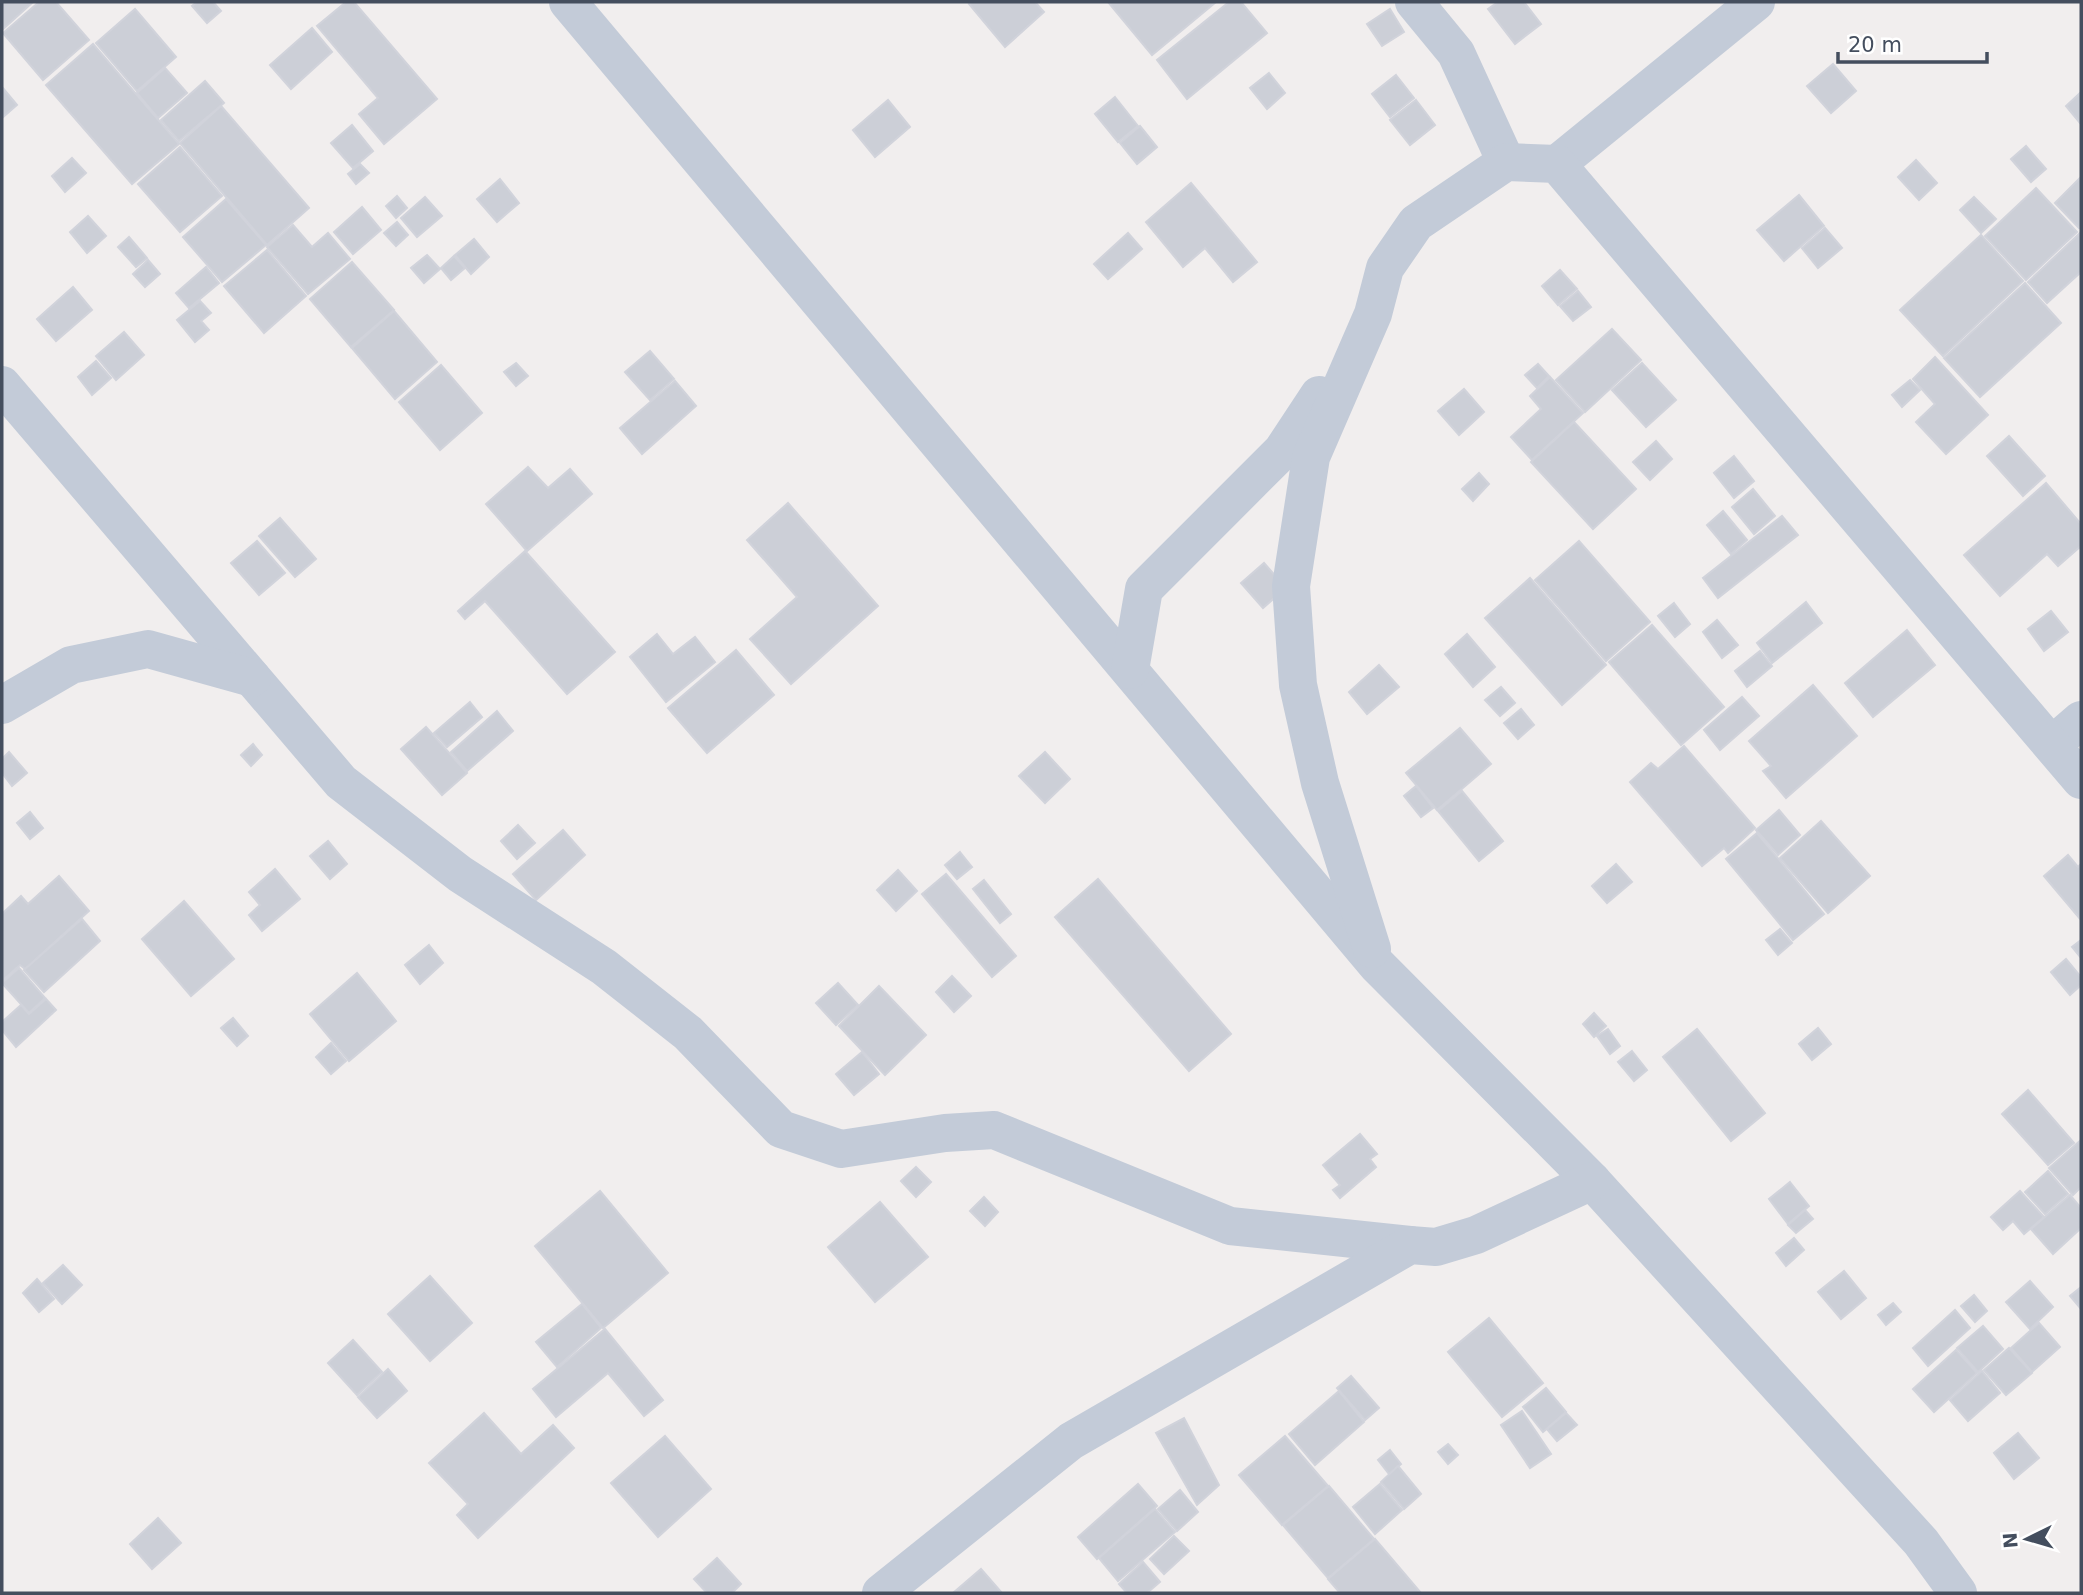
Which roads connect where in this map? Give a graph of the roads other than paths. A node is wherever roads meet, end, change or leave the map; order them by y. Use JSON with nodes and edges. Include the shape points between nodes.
{"nodes":[{"id":1,"x":568,"y":2,"type":"edge"},
{"id":2,"x":1413,"y":2,"type":"edge"},
{"id":3,"x":1756,"y":2,"type":"edge"},
{"id":4,"x":1506,"y":162,"type":"junction"},
{"id":5,"x":1557,"y":164,"type":"junction"},
{"id":6,"x":1373,"y":314,"type":"junction"},
{"id":7,"x":2,"y":385,"type":"edge"},
{"id":8,"x":1130,"y":670,"type":"junction"},
{"id":9,"x":252,"y":678,"type":"junction"},
{"id":10,"x":2,"y":705,"type":"edge"},
{"id":11,"x":2081,"y":720,"type":"edge"},
{"id":12,"x":2052,"y":745,"type":"junction"},
{"id":13,"x":2081,"y":780,"type":"edge"},
{"id":14,"x":1377,"y":965,"type":"junction"},
{"id":15,"x":1592,"y":1181,"type":"junction"},
{"id":16,"x":1410,"y":1245,"type":"junction"},
{"id":17,"x":881,"y":1593,"type":"edge"},
{"id":18,"x":1958,"y":1593,"type":"edge"}],
"edges":[{"from":1,"to":8,"type":"street"},
{"from":2,"to":4,"type":"street","via":[[1456,53]]},
{"from":3,"to":5,"type":"street"},
{"from":4,"to":5,"type":"street"},
{"from":4,"to":6,"type":"street","via":[[1416,223],[1385,268]]},
{"from":5,"to":12,"type":"street"},
{"from":6,"to":8,"type":"street","via":[[1282,451],[1144,589]]},
{"from":6,"to":14,"type":"street","via":[[1311,457],[1291,586],[1298,685],[1320,783]]},
{"from":7,"to":9,"type":"street"},
{"from":8,"to":14,"type":"street"},
{"from":9,"to":10,"type":"street","via":[[148,649],[71,665]]},
{"from":9,"to":16,"type":"street","via":[[341,782],[460,874],[604,967],[688,1033],[781,1129],[841,1149],[995,1129],[1230,1226]]},
{"from":11,"to":12,"type":"street"},
{"from":12,"to":13,"type":"street"},
{"from":14,"to":15,"type":"street"},
{"from":15,"to":16,"type":"street","via":[[1476,1235],[1436,1247]]},
{"from":15,"to":18,"type":"street","via":[[1920,1542]]},
{"from":16,"to":17,"type":"street","via":[[1071,1441]]}]}
